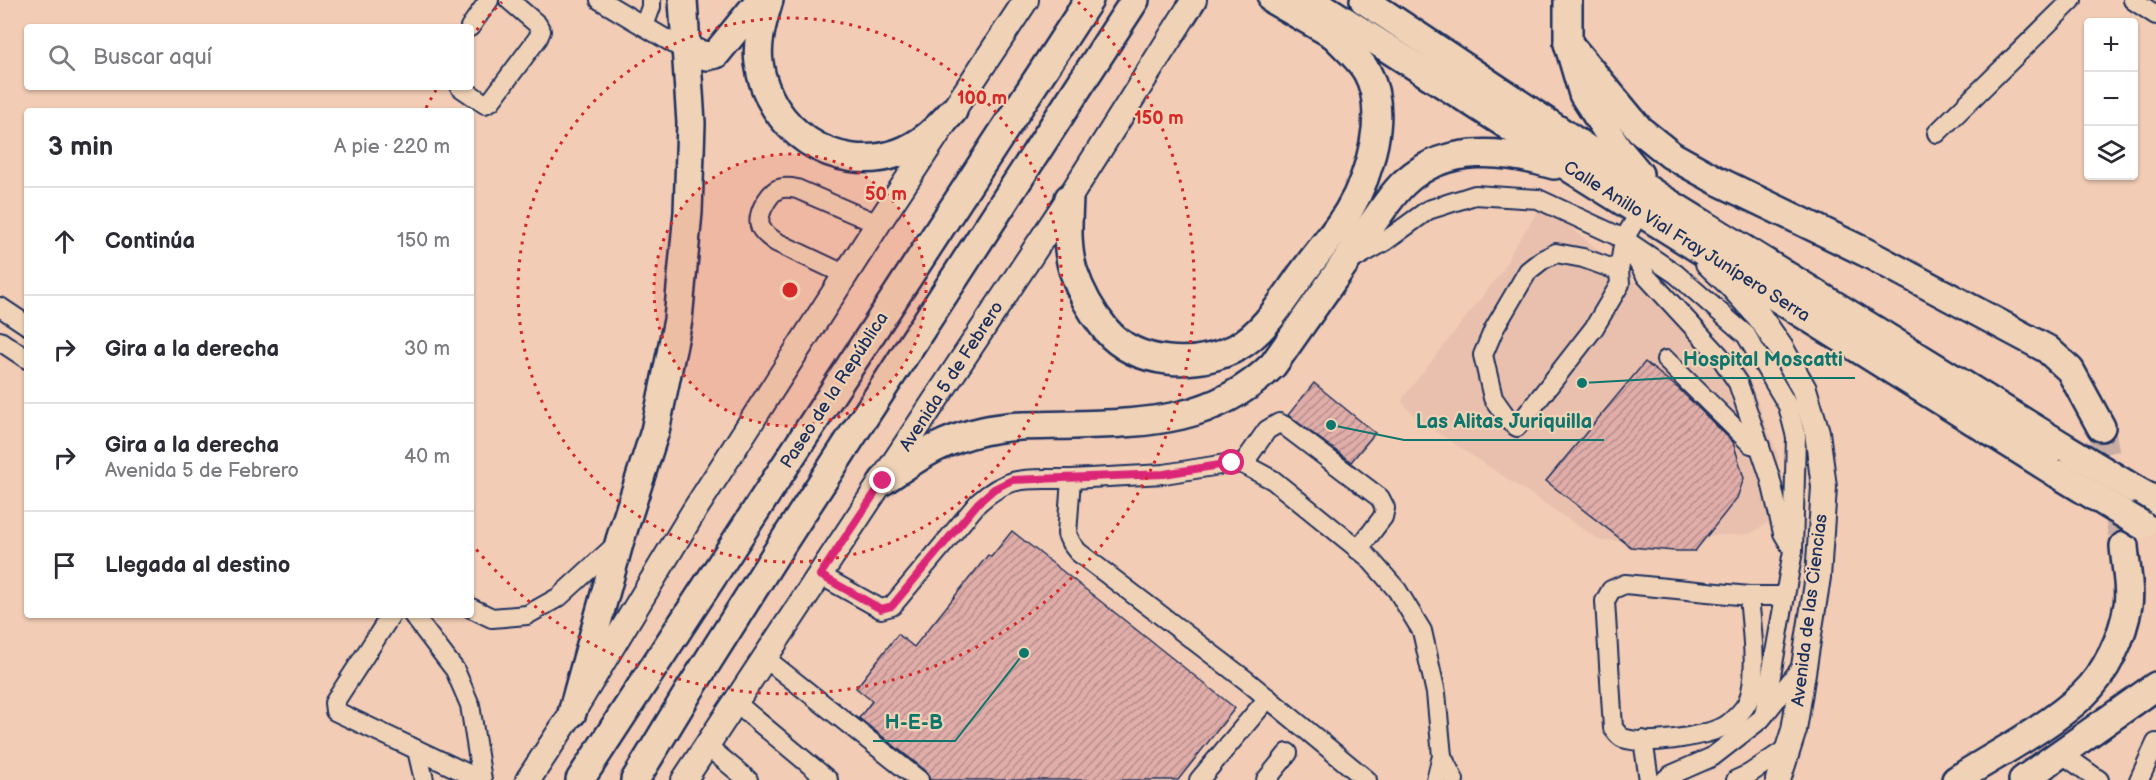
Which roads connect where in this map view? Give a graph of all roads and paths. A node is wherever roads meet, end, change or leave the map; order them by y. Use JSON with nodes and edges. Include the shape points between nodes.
{"nodes":[{"id":1,"x":489,"y":0,"type":"edge"},
{"id":2,"x":600,"y":0,"type":"edge"},
{"id":3,"x":651,"y":0,"type":"edge"},
{"id":4,"x":683,"y":0,"type":"edge"},
{"id":5,"x":760,"y":0,"type":"edge"},
{"id":6,"x":769,"y":0,"type":"edge"},
{"id":7,"x":1026,"y":0,"type":"edge"},
{"id":8,"x":1089,"y":0,"type":"edge"},
{"id":9,"x":1135,"y":0,"type":"edge"},
{"id":10,"x":1194,"y":0,"type":"edge"},
{"id":11,"x":1273,"y":0,"type":"edge"},
{"id":12,"x":1312,"y":0,"type":"edge"},
{"id":13,"x":1364,"y":0,"type":"edge"},
{"id":14,"x":1568,"y":0,"type":"edge"},
{"id":15,"x":2072,"y":0,"type":"edge"},
{"id":16,"x":2133,"y":0,"type":"edge"},
{"id":17,"x":517,"y":3,"type":"edge"},
{"id":18,"x":2156,"y":15,"type":"edge"},
{"id":19,"x":472,"y":24,"type":"edge"},
{"id":20,"x":645,"y":26,"type":"junction"},
{"id":21,"x":1334,"y":35,"type":"junction"},
{"id":22,"x":1568,"y":43,"type":"junction"},
{"id":23,"x":686,"y":51,"type":"junction"},
{"id":24,"x":464,"y":90,"type":"edge"},
{"id":25,"x":952,"y":111,"type":"junction"},
{"id":26,"x":1504,"y":123,"type":"junction"},
{"id":27,"x":1937,"y":133,"type":"dead end"},
{"id":28,"x":1573,"y":170,"type":"junction"},
{"id":29,"x":1069,"y":198,"type":"junction"},
{"id":30,"x":1648,"y":203,"type":"junction"},
{"id":31,"x":879,"y":224,"type":"junction"},
{"id":32,"x":1677,"y":236,"type":"junction"},
{"id":33,"x":1624,"y":239,"type":"junction"},
{"id":34,"x":1343,"y":265,"type":"junction"},
{"id":35,"x":1619,"y":271,"type":"junction"},
{"id":36,"x":846,"y":275,"type":"junction"},
{"id":37,"x":0,"y":307,"type":"edge"},
{"id":38,"x":24,"y":322,"type":"edge"},
{"id":39,"x":0,"y":341,"type":"edge"},
{"id":40,"x":24,"y":357,"type":"edge"},
{"id":41,"x":1666,"y":360,"type":"dead end"},
{"id":42,"x":2101,"y":427,"type":"tunnel mouth"},
{"id":43,"x":1796,"y":451,"type":"junction"},
{"id":44,"x":1766,"y":452,"type":"junction"},
{"id":45,"x":1243,"y":464,"type":"junction"},
{"id":46,"x":1071,"y":479,"type":"junction"},
{"id":47,"x":883,"y":481,"type":"junction"},
{"id":48,"x":2145,"y":495,"type":"edge"},
{"id":49,"x":2149,"y":529,"type":"edge"},
{"id":50,"x":620,"y":540,"type":"junction"},
{"id":51,"x":2124,"y":546,"type":"tunnel mouth"},
{"id":52,"x":1358,"y":550,"type":"junction"},
{"id":53,"x":1793,"y":551,"type":"junction"},
{"id":54,"x":820,"y":575,"type":"junction"},
{"id":55,"x":1749,"y":596,"type":"junction"},
{"id":56,"x":1785,"y":596,"type":"junction"},
{"id":57,"x":474,"y":609,"type":"edge"},
{"id":58,"x":389,"y":618,"type":"edge"},
{"id":59,"x":415,"y":618,"type":"edge"},
{"id":60,"x":765,"y":658,"type":"junction"},
{"id":61,"x":1805,"y":663,"type":"junction"},
{"id":62,"x":2156,"y":686,"type":"edge"},
{"id":63,"x":1268,"y":698,"type":"junction"},
{"id":64,"x":736,"y":703,"type":"junction"},
{"id":65,"x":572,"y":713,"type":"junction"},
{"id":66,"x":1764,"y":715,"type":"junction"},
{"id":67,"x":1643,"y":740,"type":"junction"},
{"id":68,"x":2156,"y":742,"type":"edge"},
{"id":69,"x":707,"y":746,"type":"junction"},
{"id":70,"x":1789,"y":747,"type":"junction"},
{"id":71,"x":417,"y":750,"type":"junction"},
{"id":72,"x":1288,"y":753,"type":"dead end"},
{"id":73,"x":2061,"y":753,"type":"junction"},
{"id":74,"x":1442,"y":756,"type":"junction"},
{"id":75,"x":424,"y":780,"type":"edge"},
{"id":76,"x":482,"y":780,"type":"edge"},
{"id":77,"x":528,"y":780,"type":"edge"},
{"id":78,"x":580,"y":780,"type":"edge"},
{"id":79,"x":635,"y":780,"type":"edge"},
{"id":80,"x":684,"y":780,"type":"edge"},
{"id":81,"x":748,"y":780,"type":"edge"},
{"id":82,"x":828,"y":780,"type":"edge"},
{"id":83,"x":919,"y":780,"type":"edge"},
{"id":84,"x":1199,"y":780,"type":"edge"},
{"id":85,"x":1266,"y":780,"type":"edge"},
{"id":86,"x":1367,"y":780,"type":"edge"},
{"id":87,"x":1436,"y":780,"type":"edge"},
{"id":88,"x":1454,"y":780,"type":"edge"},
{"id":89,"x":1649,"y":780,"type":"edge"},
{"id":90,"x":1665,"y":780,"type":"edge"},
{"id":91,"x":1736,"y":780,"type":"edge"},
{"id":92,"x":1778,"y":780,"type":"edge"},
{"id":93,"x":1956,"y":780,"type":"edge"},
{"id":94,"x":2023,"y":780,"type":"edge"},
{"id":95,"x":2099,"y":780,"type":"edge"},
{"id":96,"x":2139,"y":780,"type":"edge"}],
"edges":[{"from":1,"to":19,"type":"street"},
{"from":2,"to":20,"type":"street"},
{"from":3,"to":20,"type":"street"},
{"from":4,"to":23,"type":"highway"},
{"from":5,"to":23,"type":"highway","via":[[716,54]]},
{"from":6,"to":25,"type":"highway","via":[[759,40],[758,62],[763,82],[783,120],[816,147],[857,158],[899,153],[929,136]]},
{"from":7,"to":25,"type":"main road"},
{"from":8,"to":78,"type":"highway","name":"Paseo de la República"},
{"from":9,"to":79,"type":"highway","via":[[784,541]]},
{"from":10,"to":29,"type":"main road","name":"Avenida 5 de Febrero"},
{"from":11,"to":21,"type":"highway"},
{"from":12,"to":26,"type":"highway","name":"Calle Anillo Vial Fray Junípero Serra"},
{"from":13,"to":30,"type":"highway","name":"Calle Anillo Vial Fray Junípero Serra"},
{"from":14,"to":22,"type":"highway"},
{"from":15,"to":27,"type":"street"},
{"from":16,"to":18,"type":"street"},
{"from":17,"to":24,"type":"street","via":[[537,24],[541,31],[538,38],[491,101],[481,103]]},
{"from":20,"to":23,"type":"street"},
{"from":21,"to":26,"type":"highway"},
{"from":21,"to":29,"type":"highway","via":[[1358,59],[1374,92],[1376,129],[1371,158],[1348,212],[1264,326],[1237,347],[1206,359],[1173,362],[1136,352],[1107,331],[1088,304],[1073,269],[1067,232]]},
{"from":22,"to":30,"type":"highway","via":[[1583,94]]},
{"from":22,"to":42,"type":"highway","via":[[1640,130],[1671,154],[2046,349],[2070,370]]},
{"from":23,"to":50,"type":"highway","via":[[691,134],[678,320],[655,431]]},
{"from":25,"to":31,"type":"main road"},
{"from":26,"to":28,"type":"highway","name":"Calle Anillo Vial Fray Junípero Serra"},
{"from":28,"to":30,"type":"highway","name":"Calle Anillo Vial Fray Junípero Serra"},
{"from":28,"to":34,"type":"highway","via":[[1526,157],[1480,152],[1440,161],[1404,183]]},
{"from":29,"to":47,"type":"main road","name":"Avenida 5 de Febrero"},
{"from":30,"to":32,"type":"highway","name":"Calle Anillo Vial Fray Junípero Serra"},
{"from":30,"to":33,"type":"street"},
{"from":30,"to":48,"type":"highway","name":"Calle Anillo Vial Fray Junípero Serra","bridge":true},
{"from":31,"to":36,"type":"main road"},
{"from":31,"to":36,"type":"street","via":[[797,189],[784,186],[769,196],[758,218],[766,235]]},
{"from":32,"to":49,"type":"highway","name":"Calle Anillo Vial Fray Junípero Serra","bridge":true},
{"from":32,"to":61,"type":"main road","name":"Avenida de las Ciencias","via":[[1759,316],[1804,389],[1817,432],[1824,487],[1818,577]]},
{"from":33,"to":34,"type":"street","via":[[1538,199],[1475,195],[1428,210]]},
{"from":33,"to":35,"type":"street"},
{"from":33,"to":43,"type":"street","via":[[1676,274],[1746,335],[1788,406]]},
{"from":33,"to":44,"type":"street","via":[[1646,276],[1719,355],[1738,383]]},
{"from":34,"to":47,"type":"highway","via":[[1273,365],[1255,383],[1203,410],[1169,418],[984,430],[945,441]]},
{"from":35,"to":35,"type":"street","via":[[1556,253],[1528,271],[1483,356],[1493,398],[1517,427],[1594,328],[1620,284]]},
{"from":36,"to":65,"type":"main road","via":[[694,511]]},
{"from":37,"to":38,"type":"street"},
{"from":39,"to":40,"type":"street"},
{"from":41,"to":44,"type":"street","via":[[1751,444]]},
{"from":43,"to":44,"type":"street"},
{"from":43,"to":53,"type":"street"},
{"from":44,"to":53,"type":"street","via":[[1783,533]]},
{"from":45,"to":46,"type":"street","via":[[1164,474]]},
{"from":45,"to":52,"type":"street","via":[[1273,480]]},
{"from":45,"to":52,"type":"street","via":[[1267,430],[1279,423],[1285,426],[1380,498],[1385,508],[1383,517]]},
{"from":46,"to":54,"type":"street","via":[[1012,480],[994,489],[886,609]]},
{"from":46,"to":63,"type":"street","via":[[1067,534],[1078,552]]},
{"from":47,"to":54,"type":"main road","name":"Avenida 5 de Febrero"},
{"from":50,"to":57,"type":"street","via":[[559,597],[527,615],[492,618]]},
{"from":50,"to":65,"type":"highway"},
{"from":51,"to":93,"type":"highway","via":[[2128,604],[2105,668],[2084,694],[2053,719]]},
{"from":52,"to":74,"type":"street","via":[[1397,590],[1422,631],[1436,693]]},
{"from":53,"to":56,"type":"street"},
{"from":54,"to":60,"type":"main road","name":"Avenida 5 de Febrero"},
{"from":55,"to":56,"type":"street"},
{"from":55,"to":67,"type":"street","via":[[1754,678],[1748,703],[1725,726],[1694,737]]},
{"from":55,"to":67,"type":"street","via":[[1625,584],[1611,590],[1605,601],[1613,728],[1623,738]]},
{"from":56,"to":66,"type":"street"},
{"from":58,"to":71,"type":"street","via":[[333,707]]},
{"from":59,"to":76,"type":"street","via":[[455,670],[470,705]]},
{"from":60,"to":64,"type":"main road","name":"Avenida 5 de Febrero"},
{"from":60,"to":83,"type":"street"},
{"from":61,"to":66,"type":"street"},
{"from":61,"to":70,"type":"main road","name":"Avenida de las Ciencias"},
{"from":62,"to":73,"type":"highway"},
{"from":63,"to":84,"type":"street"},
{"from":63,"to":86,"type":"street"},
{"from":64,"to":69,"type":"main road","name":"Avenida 5 de Febrero"},
{"from":64,"to":82,"type":"street"},
{"from":65,"to":77,"type":"main road"},
{"from":66,"to":90,"type":"street","via":[[1712,757]]},
{"from":67,"to":89,"type":"street"},
{"from":68,"to":96,"type":"street"},
{"from":69,"to":80,"type":"main road","name":"Avenida 5 de Febrero"},
{"from":69,"to":81,"type":"street"},
{"from":70,"to":91,"type":"street"},
{"from":70,"to":92,"type":"main road","name":"Avenida de las Ciencias"},
{"from":71,"to":75,"type":"street"},
{"from":71,"to":76,"type":"street"},
{"from":72,"to":85,"type":"street"},
{"from":73,"to":94,"type":"highway"},
{"from":73,"to":95,"type":"street"},
{"from":74,"to":87,"type":"street"},
{"from":74,"to":88,"type":"street"}]}
